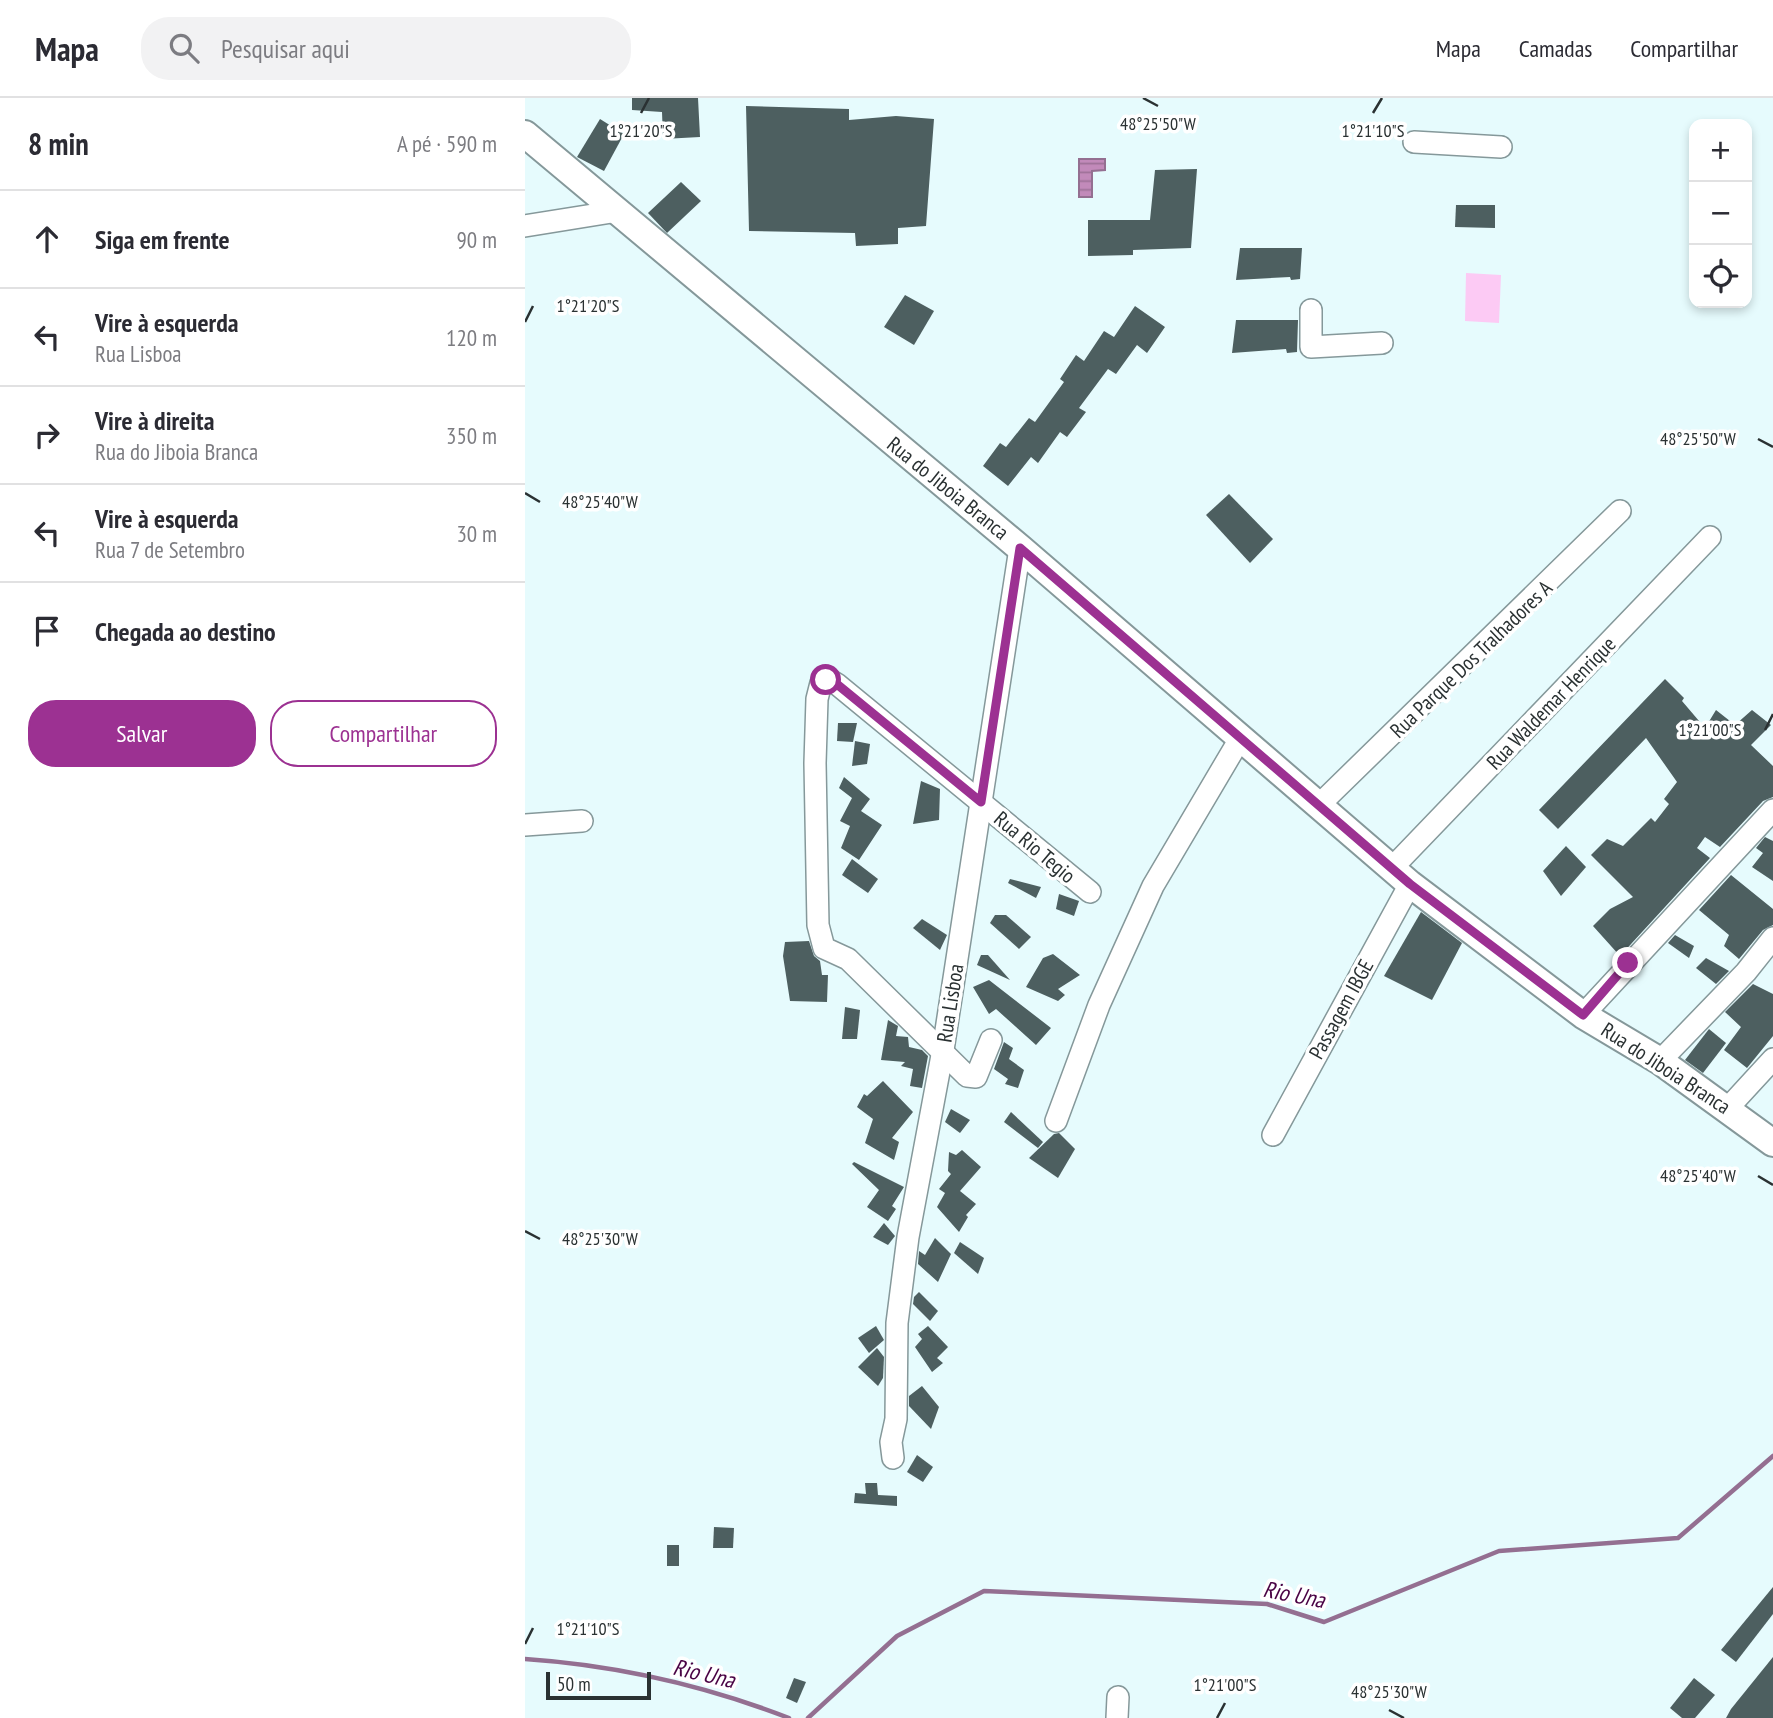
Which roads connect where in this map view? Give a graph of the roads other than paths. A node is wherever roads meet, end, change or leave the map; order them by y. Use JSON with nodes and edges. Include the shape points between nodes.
{"nodes":[{"id":1,"x":525,"y":134,"type":"edge"},
{"id":2,"x":1414,"y":142,"type":"dead end"},
{"id":3,"x":1501,"y":147,"type":"dead end"},
{"id":4,"x":618,"y":211,"type":"junction"},
{"id":5,"x":525,"y":226,"type":"edge"},
{"id":6,"x":1311,"y":310,"type":"dead end"},
{"id":7,"x":1382,"y":344,"type":"dead end"},
{"id":8,"x":1620,"y":511,"type":"dead end"},
{"id":9,"x":1710,"y":537,"type":"dead end"},
{"id":10,"x":1020,"y":548,"type":"junction"},
{"id":11,"x":1241,"y":737,"type":"junction"},
{"id":12,"x":981,"y":802,"type":"junction"},
{"id":13,"x":1319,"y":805,"type":"junction"},
{"id":14,"x":1773,"y":810,"type":"edge"},
{"id":15,"x":582,"y":821,"type":"dead end"},
{"id":16,"x":525,"y":825,"type":"edge"},
{"id":17,"x":1401,"y":876,"type":"junction"},
{"id":18,"x":1090,"y":892,"type":"dead end"},
{"id":19,"x":1773,"y":938,"type":"edge"},
{"id":20,"x":1583,"y":1015,"type":"junction"},
{"id":21,"x":991,"y":1040,"type":"dead end"},
{"id":22,"x":943,"y":1049,"type":"junction"},
{"id":23,"x":1773,"y":1059,"type":"edge"},
{"id":24,"x":1660,"y":1061,"type":"junction"},
{"id":25,"x":1728,"y":1108,"type":"junction"},
{"id":26,"x":1056,"y":1121,"type":"dead end"},
{"id":27,"x":1273,"y":1135,"type":"dead end"},
{"id":28,"x":1773,"y":1143,"type":"edge"},
{"id":29,"x":893,"y":1458,"type":"dead end"}],
"edges":[{"from":1,"to":4,"type":"main road","name":"Rua do Jiboia Branca"},
{"from":2,"to":3,"type":"street"},
{"from":4,"to":5,"type":"street"},
{"from":4,"to":10,"type":"main road","name":"Rua do Jiboia Branca"},
{"from":6,"to":7,"type":"street","via":[[1311,347]]},
{"from":8,"to":13,"type":"street","name":"Rua Parque Dos Tralhadores A"},
{"from":9,"to":17,"type":"street","name":"Rua Waldemar Henrique"},
{"from":10,"to":11,"type":"main road","name":"Rua do Jiboia Branca"},
{"from":10,"to":12,"type":"street","name":"Rua Lisboa"},
{"from":11,"to":13,"type":"main road","name":"Rua do Jiboia Branca"},
{"from":11,"to":26,"type":"street","via":[[1153,886],[1099,1005]]},
{"from":12,"to":18,"type":"street","name":"Rua Rio Tegio"},
{"from":12,"to":22,"type":"street","name":"Rua Lisboa"},
{"from":12,"to":22,"type":"street","name":"Rua Rio Tegio","via":[[838,685],[830,680],[821,683],[815,763],[818,925],[824,948],[848,958]]},
{"from":13,"to":17,"type":"main road","name":"Rua do Jiboia Branca"},
{"from":14,"to":20,"type":"street"},
{"from":15,"to":16,"type":"street"},
{"from":17,"to":20,"type":"main road","name":"Rua do Jiboia Branca"},
{"from":17,"to":27,"type":"street","name":"Passagem IBGE"},
{"from":19,"to":24,"type":"street"},
{"from":20,"to":24,"type":"main road","name":"Rua do Jiboia Branca"},
{"from":21,"to":22,"type":"street","via":[[974,1078]]},
{"from":22,"to":29,"type":"street","name":"Rua Lisboa","via":[[897,1323]]},
{"from":23,"to":25,"type":"street"},
{"from":24,"to":25,"type":"main road","name":"Rua do Jiboia Branca"},
{"from":25,"to":28,"type":"main road","name":"Rua do Jiboia Branca"}]}
